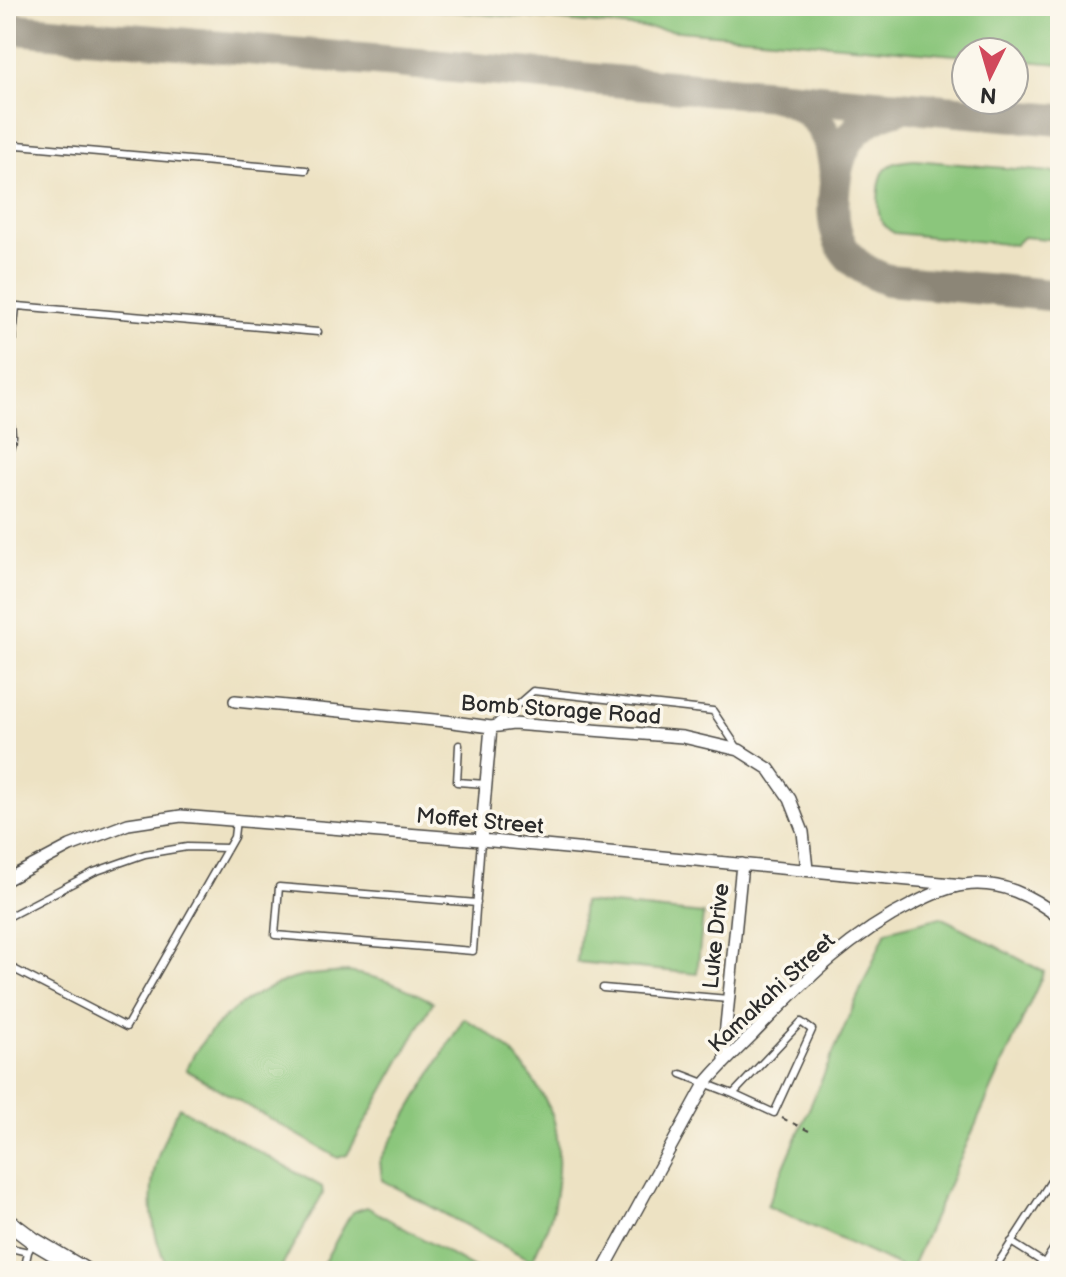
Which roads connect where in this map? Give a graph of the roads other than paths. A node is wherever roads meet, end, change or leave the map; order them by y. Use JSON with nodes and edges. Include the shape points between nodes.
{"nodes":[{"id":1,"x":6,"y":144,"type":"edge"},
{"id":2,"x":306,"y":170,"type":"dead end"},
{"id":3,"x":6,"y":305,"type":"edge"},
{"id":4,"x":16,"y":306,"type":"junction"},
{"id":5,"x":318,"y":332,"type":"dead end"},
{"id":6,"x":6,"y":406,"type":"edge"},
{"id":7,"x":6,"y":415,"type":"edge"},
{"id":8,"x":6,"y":454,"type":"edge"},
{"id":9,"x":235,"y":701,"type":"dead end"},
{"id":10,"x":491,"y":727,"type":"junction"},
{"id":11,"x":459,"y":745,"type":"dead end"},
{"id":12,"x":739,"y":750,"type":"junction"},
{"id":13,"x":486,"y":784,"type":"junction"},
{"id":14,"x":236,"y":820,"type":"junction"},
{"id":15,"x":481,"y":840,"type":"junction"},
{"id":16,"x":227,"y":848,"type":"junction"},
{"id":17,"x":742,"y":864,"type":"junction"},
{"id":18,"x":807,"y":869,"type":"junction"},
{"id":19,"x":6,"y":880,"type":"edge"},
{"id":20,"x":963,"y":885,"type":"junction"},
{"id":21,"x":477,"y":903,"type":"junction"},
{"id":22,"x":6,"y":918,"type":"edge"},
{"id":23,"x":1060,"y":918,"type":"edge"},
{"id":24,"x":6,"y":965,"type":"edge"},
{"id":25,"x":603,"y":988,"type":"dead end"},
{"id":26,"x":728,"y":999,"type":"junction"},
{"id":27,"x":725,"y":1060,"type":"junction"},
{"id":28,"x":681,"y":1074,"type":"dead end"},
{"id":29,"x":705,"y":1084,"type":"junction"},
{"id":30,"x":733,"y":1094,"type":"junction"},
{"id":31,"x":1060,"y":1167,"type":"edge"},
{"id":32,"x":6,"y":1220,"type":"edge"},
{"id":33,"x":6,"y":1226,"type":"edge"},
{"id":34,"x":1060,"y":1239,"type":"edge"},
{"id":35,"x":28,"y":1242,"type":"junction"},
{"id":36,"x":1011,"y":1242,"type":"junction"},
{"id":37,"x":6,"y":1247,"type":"edge"},
{"id":38,"x":1044,"y":1263,"type":"junction"},
{"id":39,"x":24,"y":1271,"type":"edge"},
{"id":40,"x":85,"y":1271,"type":"edge"},
{"id":41,"x":603,"y":1271,"type":"edge"},
{"id":42,"x":993,"y":1271,"type":"edge"},
{"id":43,"x":1039,"y":1271,"type":"edge"}],
"edges":[{"from":1,"to":2,"type":"lane"},
{"from":3,"to":4,"type":"lane"},
{"from":4,"to":5,"type":"lane"},
{"from":4,"to":6,"type":"lane"},
{"from":7,"to":8,"type":"lane","via":[[12,427]]},
{"from":9,"to":10,"type":"street","name":"Bomb Storage Road"},
{"from":10,"to":12,"type":"street","name":"Bomb Storage Road","via":[[513,724],[683,737]]},
{"from":10,"to":12,"type":"lane","via":[[533,691],[713,711]]},
{"from":10,"to":13,"type":"street"},
{"from":11,"to":13,"type":"lane","via":[[457,782]]},
{"from":12,"to":18,"type":"street","name":"Bomb Storage Road","via":[[769,769],[790,799],[803,832]]},
{"from":13,"to":15,"type":"street"},
{"from":14,"to":15,"type":"street","name":"Moffet Street"},
{"from":14,"to":16,"type":"lane"},
{"from":14,"to":19,"type":"street","name":"Moffet Street","via":[[181,816],[128,824],[70,846]]},
{"from":15,"to":17,"type":"street","name":"Moffet Street"},
{"from":15,"to":21,"type":"lane"},
{"from":16,"to":22,"type":"lane","via":[[145,854],[94,872]]},
{"from":16,"to":24,"type":"lane","via":[[126,1027]]},
{"from":17,"to":18,"type":"street","name":"Moffet Street"},
{"from":17,"to":26,"type":"street","name":"Luke Drive"},
{"from":18,"to":20,"type":"street","name":"Moffet Street"},
{"from":20,"to":23,"type":"street","name":"Kamakahi Street","via":[[1004,887]]},
{"from":20,"to":27,"type":"street","name":"Kamakahi Street","via":[[890,916],[835,954]]},
{"from":21,"to":21,"type":"lane","via":[[279,887],[275,935],[473,951]]},
{"from":25,"to":26,"type":"lane"},
{"from":26,"to":27,"type":"street","name":"Luke Drive"},
{"from":27,"to":29,"type":"street","name":"Kamakahi Street"},
{"from":28,"to":29,"type":"lane"},
{"from":29,"to":30,"type":"lane"},
{"from":29,"to":41,"type":"street","name":"Kamakahi Street"},
{"from":30,"to":30,"type":"lane","via":[[774,1113],[812,1030],[801,1022]]},
{"from":31,"to":36,"type":"lane"},
{"from":32,"to":35,"type":"street"},
{"from":33,"to":35,"type":"street"},
{"from":34,"to":38,"type":"lane"},
{"from":35,"to":37,"type":"lane"},
{"from":35,"to":39,"type":"lane"},
{"from":35,"to":40,"type":"street"},
{"from":36,"to":38,"type":"lane"},
{"from":36,"to":42,"type":"lane"},
{"from":38,"to":43,"type":"lane"}]}
